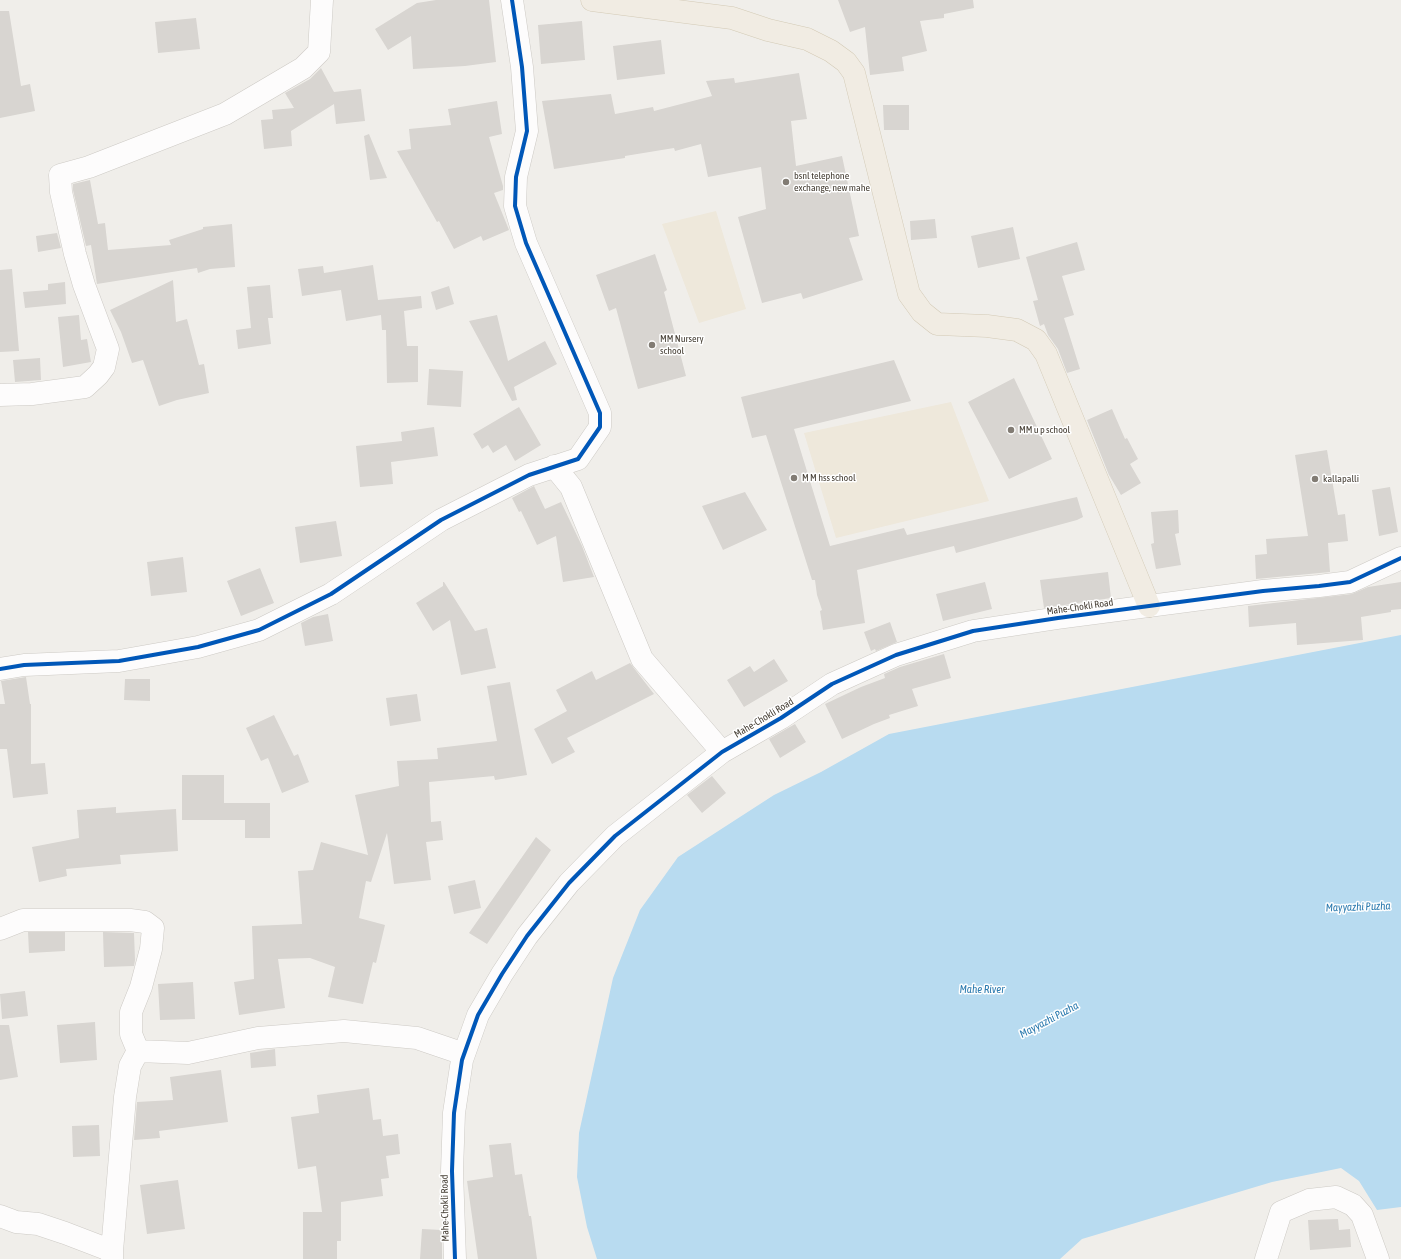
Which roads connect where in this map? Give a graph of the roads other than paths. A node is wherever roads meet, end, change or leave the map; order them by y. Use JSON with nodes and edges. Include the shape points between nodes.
{"nodes":[{"id":1,"x":322,"y":0,"type":"edge"},
{"id":2,"x":512,"y":0,"type":"edge"},
{"id":3,"x":592,"y":0,"type":"edge"},
{"id":4,"x":0,"y":396,"type":"edge"},
{"id":5,"x":554,"y":466,"type":"junction"},
{"id":6,"x":1401,"y":558,"type":"edge"},
{"id":7,"x":1149,"y":606,"type":"junction"},
{"id":8,"x":0,"y":669,"type":"edge"},
{"id":9,"x":722,"y":752,"type":"junction"},
{"id":10,"x":0,"y":929,"type":"edge"},
{"id":11,"x":138,"y":1051,"type":"junction"},
{"id":12,"x":464,"y":1054,"type":"junction"},
{"id":13,"x":0,"y":1216,"type":"edge"},
{"id":14,"x":112,"y":1255,"type":"edge"},
{"id":15,"x":455,"y":1259,"type":"edge"},
{"id":16,"x":1266,"y":1259,"type":"edge"},
{"id":17,"x":1378,"y":1259,"type":"edge"}],
"edges":[{"from":1,"to":4,"type":"street","via":[[319,52],[303,68],[225,114],[89,167],[60,175],[74,254],[108,349],[104,367],[85,387]]},
{"from":2,"to":5,"type":"street","via":[[522,67],[527,132],[516,177],[515,206],[526,244],[600,413],[600,428],[578,459]]},
{"from":3,"to":7,"type":"main road","via":[[732,18],[807,39],[846,62],[854,73],[909,294],[922,312],[937,324],[1017,330],[1036,340],[1046,354]]},
{"from":5,"to":8,"type":"street","via":[[529,475],[441,520],[331,594],[258,630],[198,647],[119,661],[24,665]]},
{"from":5,"to":9,"type":"street","via":[[571,487],[642,659]]},
{"from":6,"to":7,"type":"street","name":"Mahe-Chokli Road","via":[[1350,582]]},
{"from":7,"to":9,"type":"street","name":"Mahe-Chokli Road","via":[[973,631],[896,655],[832,684],[781,718]]},
{"from":9,"to":12,"type":"street","name":"Mahe-Chokli Road","via":[[615,836],[569,883],[527,936],[502,974],[478,1015]]},
{"from":10,"to":11,"type":"street","via":[[23,920],[130,920],[145,922],[153,928],[151,949],[131,1012],[131,1034]]},
{"from":11,"to":12,"type":"street","via":[[188,1053],[258,1038],[344,1031],[417,1038]]},
{"from":11,"to":14,"type":"street","via":[[130,1066],[125,1097]]},
{"from":12,"to":15,"type":"street","name":"Mahe-Chokli Road","via":[[454,1113],[452,1171]]},
{"from":13,"to":14,"type":"street","via":[[16,1222],[45,1226]]},
{"from":16,"to":17,"type":"street","via":[[1281,1212],[1309,1200],[1336,1197],[1353,1205],[1362,1215]]}]}
